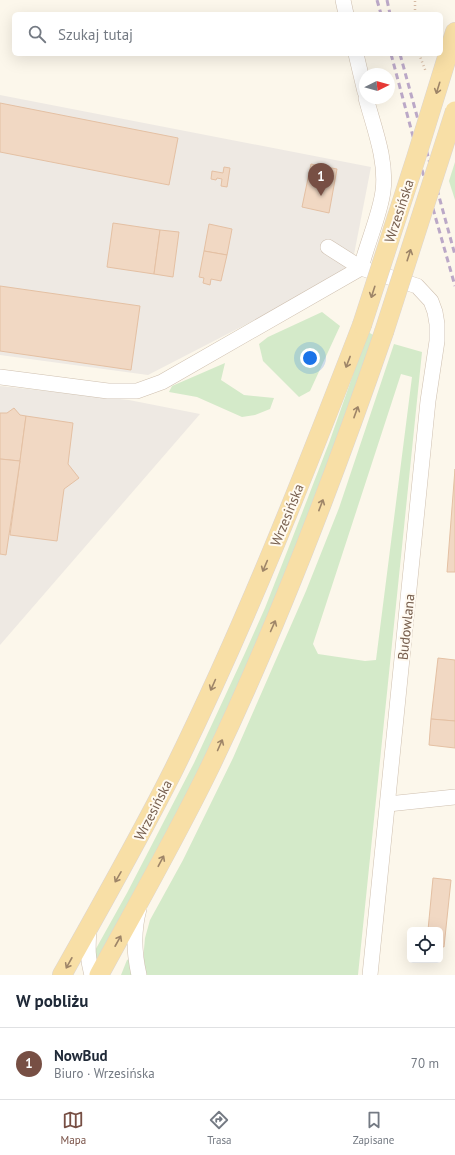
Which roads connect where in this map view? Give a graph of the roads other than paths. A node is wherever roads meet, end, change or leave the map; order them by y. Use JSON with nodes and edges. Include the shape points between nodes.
{"nodes":[{"id":1,"x":343,"y":0,"type":"edge"},
{"id":2,"x":346,"y":12,"type":"edge"},
{"id":3,"x":455,"y":32,"type":"edge"},
{"id":4,"x":356,"y":56,"type":"edge"},
{"id":5,"x":359,"y":68,"type":"edge"},
{"id":6,"x":368,"y":104,"type":"edge"},
{"id":7,"x":455,"y":111,"type":"edge"},
{"id":8,"x":328,"y":247,"type":"dead end"},
{"id":9,"x":361,"y":268,"type":"junction"},
{"id":10,"x":0,"y":377,"type":"edge"},
{"id":11,"x":455,"y":797,"type":"edge"},
{"id":12,"x":388,"y":804,"type":"junction"},
{"id":13,"x":143,"y":895,"type":"junction"},
{"id":14,"x":90,"y":926,"type":"junction"},
{"id":15,"x":62,"y":975,"type":"edge"},
{"id":16,"x":92,"y":975,"type":"edge"},
{"id":17,"x":99,"y":975,"type":"edge"},
{"id":18,"x":138,"y":975,"type":"edge"},
{"id":19,"x":370,"y":975,"type":"edge"}],
"edges":[{"from":1,"to":2,"type":"street"},
{"from":3,"to":14,"type":"main road","name":"Wrzesińska","one_way":true,"bridge":true,"via":[[362,325],[281,530],[174,770]]},
{"from":4,"to":5,"type":"street"},
{"from":6,"to":9,"type":"street","via":[[381,157],[383,192]]},
{"from":13,"to":7,"type":"main road","name":"Wrzesińska","one_way":true,"bridge":true,"via":[[209,769],[284,601],[384,332]]},
{"from":8,"to":9,"type":"street"},
{"from":9,"to":10,"type":"street","via":[[162,382],[137,391],[108,391]]},
{"from":9,"to":12,"type":"street","name":"Budowlana","via":[[417,286],[431,301],[437,324]]},
{"from":11,"to":12,"type":"street"},
{"from":12,"to":19,"type":"street","name":"Budowlana"},
{"from":17,"to":13,"type":"main road","name":"Wrzesińska","one_way":true},
{"from":13,"to":18,"type":"street","via":[[138,911],[135,940]]},
{"from":14,"to":15,"type":"main road","name":"Wrzesińska","one_way":true},
{"from":14,"to":16,"type":"street","via":[[87,953]]}]}
